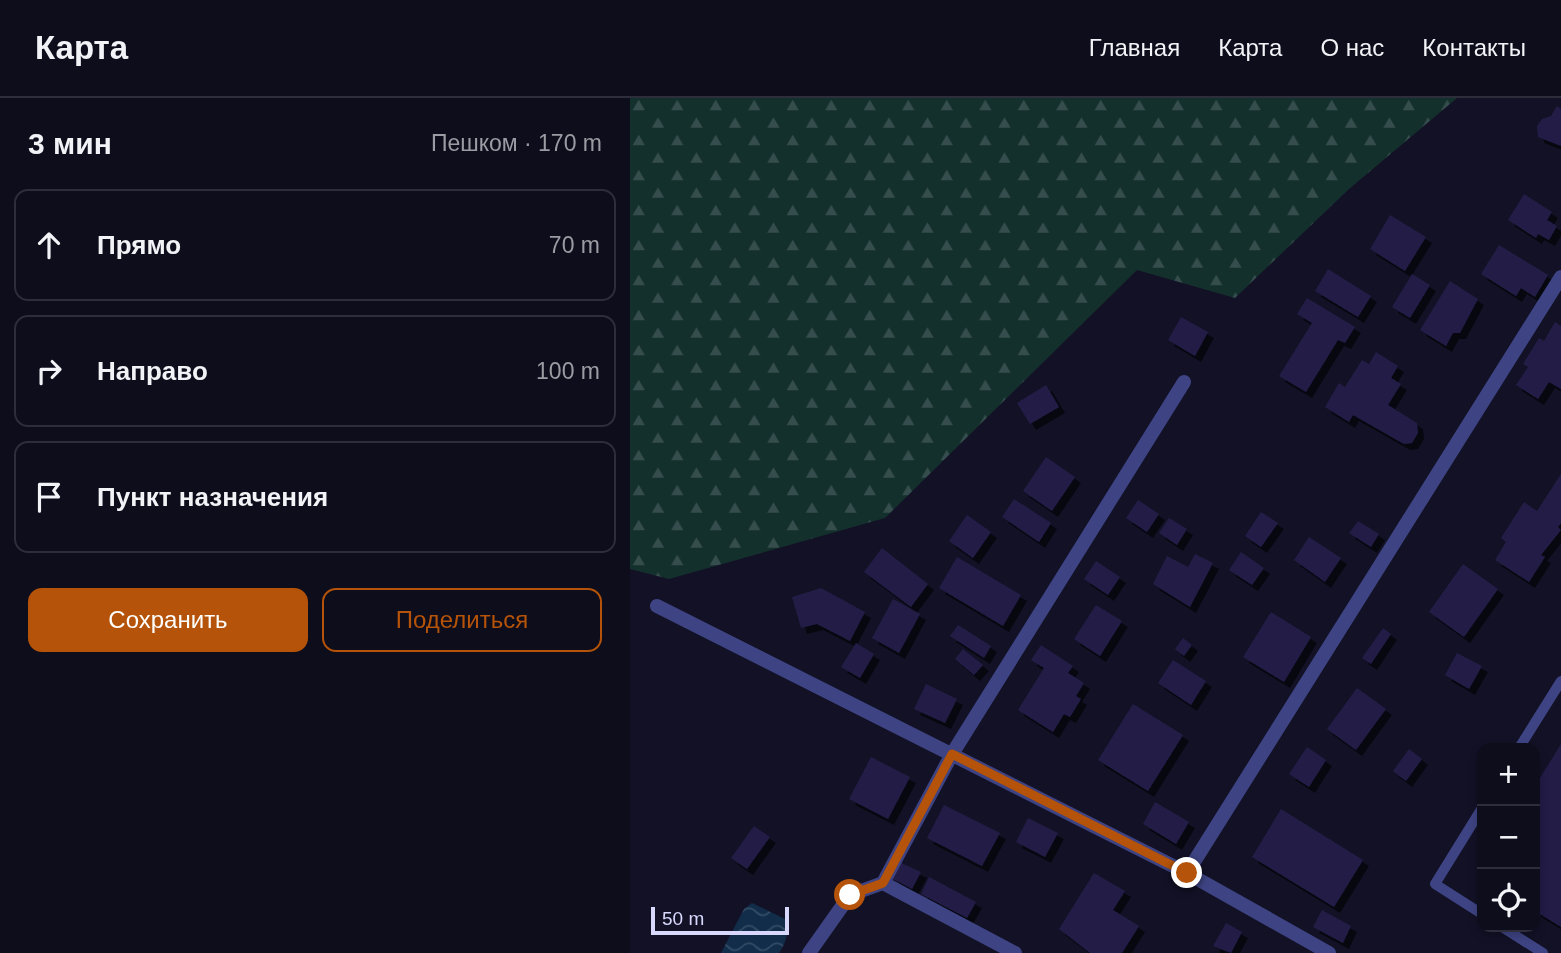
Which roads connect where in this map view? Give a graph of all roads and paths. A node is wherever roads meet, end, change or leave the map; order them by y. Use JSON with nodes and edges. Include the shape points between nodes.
{"nodes":[{"id":1,"x":1561,"y":277,"type":"edge"},
{"id":2,"x":1184,"y":382,"type":"dead end"},
{"id":3,"x":657,"y":606,"type":"dead end"},
{"id":4,"x":1561,"y":681,"type":"edge"},
{"id":5,"x":1522,"y":743,"type":"edge"},
{"id":6,"x":952,"y":754,"type":"junction"},
{"id":7,"x":1477,"y":816,"type":"edge"},
{"id":8,"x":1187,"y":873,"type":"junction"},
{"id":9,"x":883,"y":883,"type":"junction"},
{"id":10,"x":1477,"y":911,"type":"edge"},
{"id":11,"x":1510,"y":932,"type":"edge"},
{"id":12,"x":809,"y":953,"type":"edge"},
{"id":13,"x":1015,"y":953,"type":"edge"},
{"id":14,"x":1329,"y":953,"type":"edge"},
{"id":15,"x":1543,"y":953,"type":"edge"}],
"edges":[{"from":1,"to":8,"type":"street"},
{"from":2,"to":6,"type":"street"},
{"from":3,"to":6,"type":"street"},
{"from":4,"to":5,"type":"lane"},
{"from":6,"to":8,"type":"street"},
{"from":6,"to":9,"type":"street"},
{"from":7,"to":10,"type":"lane","via":[[1435,884]]},
{"from":8,"to":14,"type":"street"},
{"from":9,"to":12,"type":"street","via":[[850,895]]},
{"from":9,"to":13,"type":"street"},
{"from":11,"to":15,"type":"lane"}]}
